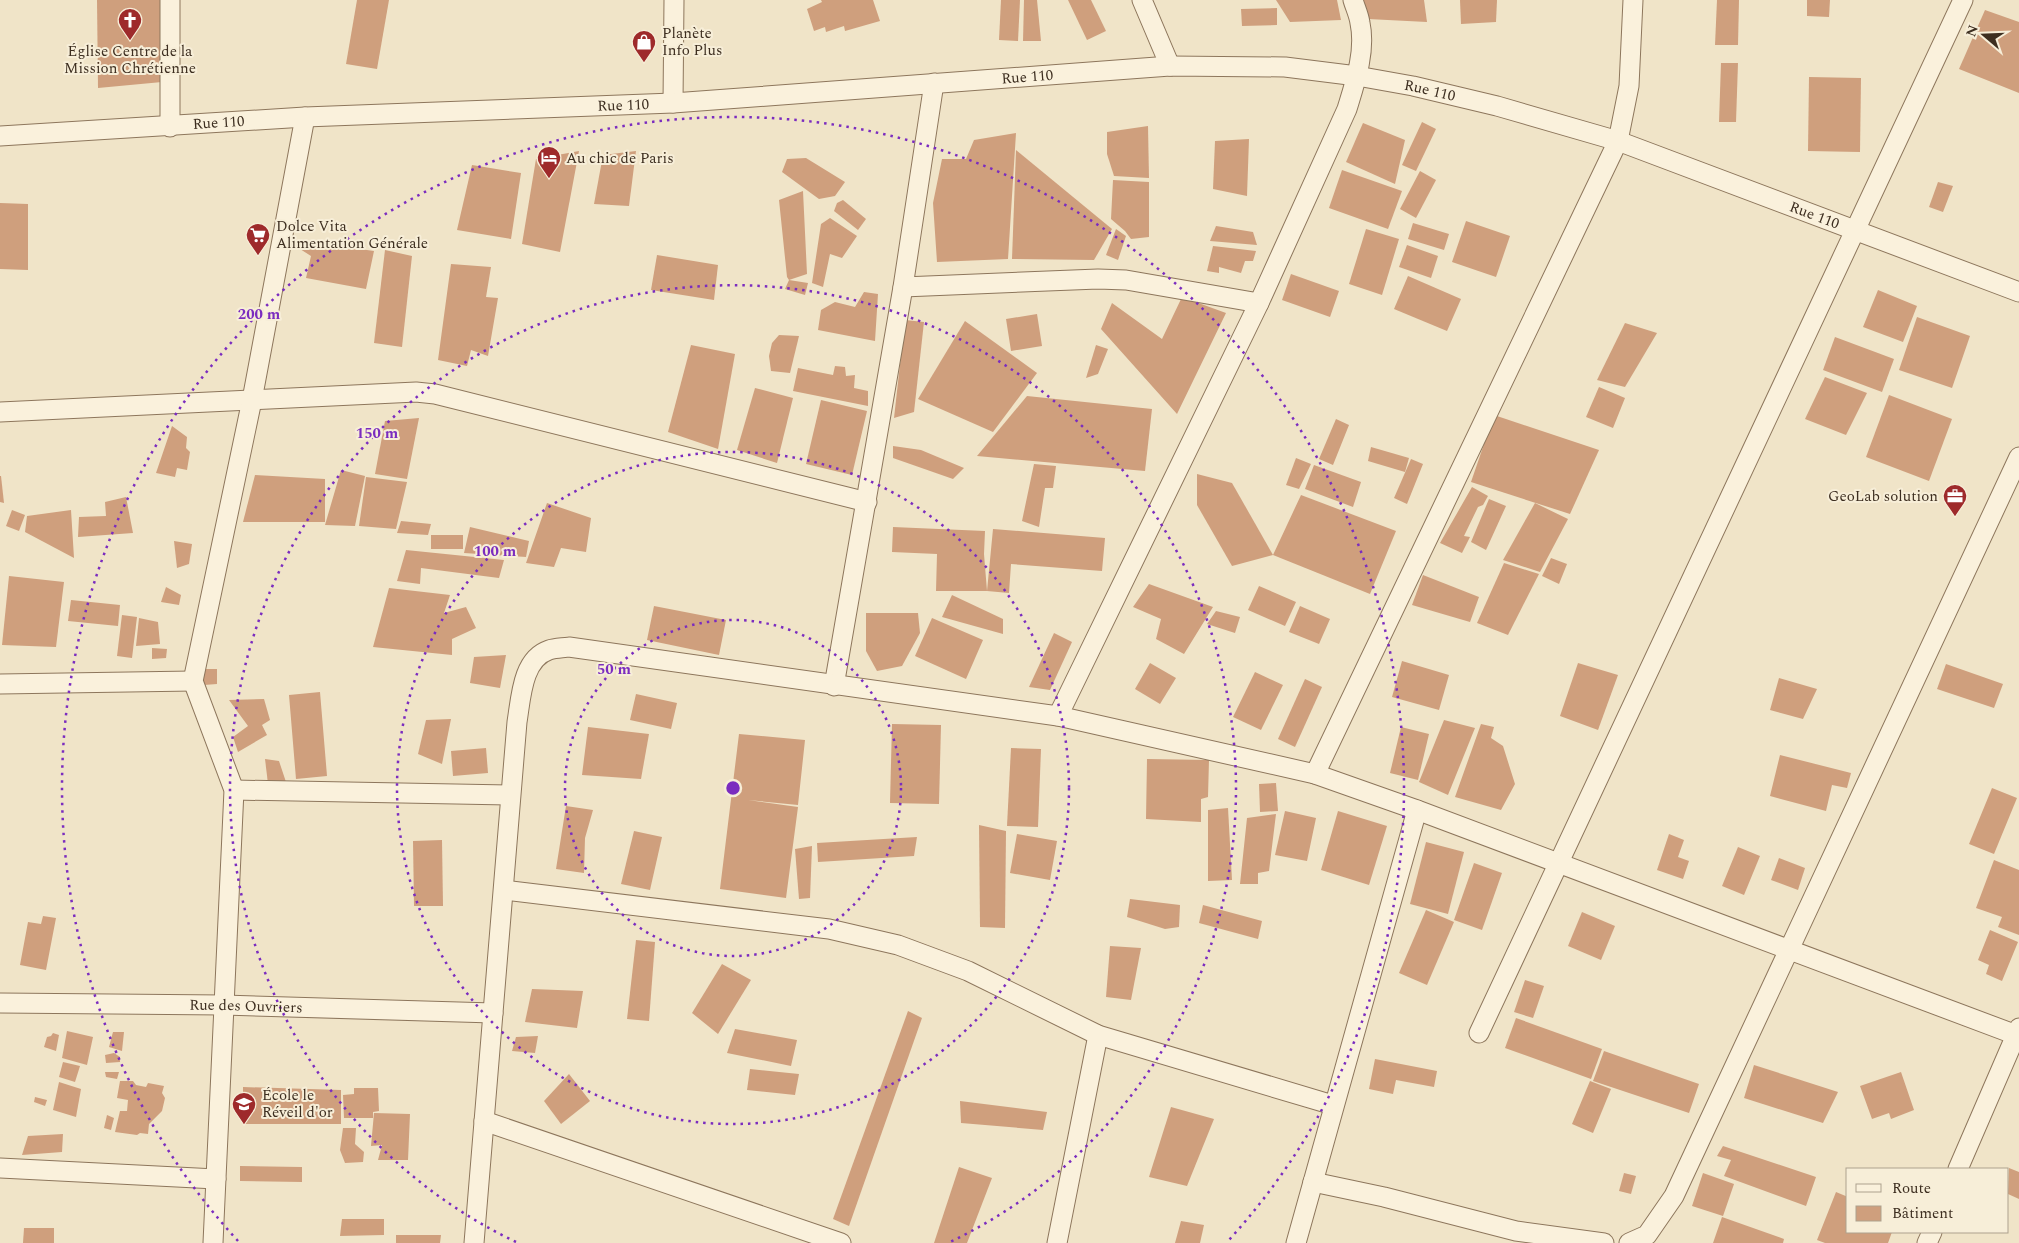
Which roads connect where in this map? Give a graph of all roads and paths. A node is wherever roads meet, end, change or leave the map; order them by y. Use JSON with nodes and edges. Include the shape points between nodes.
{"nodes":[{"id":1,"x":170,"y":0,"type":"edge"},
{"id":2,"x":674,"y":0,"type":"edge"},
{"id":3,"x":1142,"y":0,"type":"edge"},
{"id":4,"x":1353,"y":0,"type":"edge"},
{"id":5,"x":1633,"y":0,"type":"edge"},
{"id":6,"x":1963,"y":0,"type":"edge"},
{"id":7,"x":1170,"y":66,"type":"junction"},
{"id":8,"x":1357,"y":76,"type":"junction"},
{"id":9,"x":934,"y":83,"type":"junction"},
{"id":10,"x":673,"y":103,"type":"junction"},
{"id":11,"x":306,"y":117,"type":"junction"},
{"id":12,"x":170,"y":127,"type":"junction"},
{"id":13,"x":0,"y":136,"type":"edge"},
{"id":14,"x":1618,"y":141,"type":"junction"},
{"id":15,"x":1854,"y":230,"type":"junction"},
{"id":16,"x":903,"y":287,"type":"junction"},
{"id":17,"x":2019,"y":292,"type":"edge"},
{"id":18,"x":1259,"y":303,"type":"junction"},
{"id":19,"x":252,"y":400,"type":"junction"},
{"id":20,"x":0,"y":412,"type":"edge"},
{"id":21,"x":2019,"y":457,"type":"edge"},
{"id":22,"x":867,"y":502,"type":"junction"},
{"id":23,"x":193,"y":681,"type":"junction"},
{"id":24,"x":0,"y":684,"type":"edge"},
{"id":25,"x":834,"y":686,"type":"junction"},
{"id":26,"x":1058,"y":716,"type":"junction"},
{"id":27,"x":1315,"y":774,"type":"junction"},
{"id":28,"x":234,"y":790,"type":"junction"},
{"id":29,"x":509,"y":795,"type":"junction"},
{"id":30,"x":1417,"y":810,"type":"junction"},
{"id":31,"x":1558,"y":863,"type":"junction"},
{"id":32,"x":504,"y":890,"type":"junction"},
{"id":33,"x":1790,"y":949,"type":"junction"},
{"id":34,"x":0,"y":1003,"type":"edge"},
{"id":35,"x":223,"y":1005,"type":"junction"},
{"id":36,"x":493,"y":1013,"type":"junction"},
{"id":37,"x":1479,"y":1033,"type":"dead end"},
{"id":38,"x":2018,"y":1033,"type":"edge"},
{"id":39,"x":1098,"y":1035,"type":"junction"},
{"id":40,"x":1333,"y":1104,"type":"junction"},
{"id":41,"x":484,"y":1121,"type":"junction"},
{"id":42,"x":0,"y":1168,"type":"edge"},
{"id":43,"x":1958,"y":1168,"type":"edge"},
{"id":44,"x":216,"y":1179,"type":"junction"},
{"id":45,"x":1313,"y":1182,"type":"junction"},
{"id":46,"x":1515,"y":1237,"type":"edge"},
{"id":47,"x":213,"y":1243,"type":"edge"},
{"id":48,"x":474,"y":1243,"type":"edge"},
{"id":49,"x":841,"y":1243,"type":"edge"},
{"id":50,"x":1057,"y":1243,"type":"edge"},
{"id":51,"x":1296,"y":1243,"type":"edge"},
{"id":52,"x":1604,"y":1243,"type":"edge"},
{"id":53,"x":1630,"y":1243,"type":"edge"}],
"edges":[{"from":1,"to":12,"type":"street"},
{"from":2,"to":10,"type":"street"},
{"from":3,"to":7,"type":"street"},
{"from":4,"to":8,"type":"street","via":[[1361,39]]},
{"from":5,"to":14,"type":"street","via":[[1629,86]]},
{"from":6,"to":15,"type":"street"},
{"from":7,"to":8,"type":"street","name":"Rue 110","via":[[1285,67]]},
{"from":7,"to":9,"type":"street","name":"Rue 110"},
{"from":8,"to":14,"type":"street","name":"Rue 110","via":[[1497,106]]},
{"from":8,"to":18,"type":"street","via":[[1334,141]]},
{"from":9,"to":10,"type":"street","name":"Rue 110"},
{"from":9,"to":16,"type":"street"},
{"from":10,"to":11,"type":"street","name":"Rue 110"},
{"from":11,"to":12,"type":"street","name":"Rue 110"},
{"from":11,"to":19,"type":"street"},
{"from":12,"to":13,"type":"street","name":"Rue 110"},
{"from":14,"to":15,"type":"street","name":"Rue 110"},
{"from":14,"to":27,"type":"street"},
{"from":15,"to":17,"type":"street","name":"Rue 110"},
{"from":15,"to":31,"type":"street"},
{"from":16,"to":18,"type":"street","via":[[1126,280]]},
{"from":16,"to":22,"type":"street"},
{"from":18,"to":26,"type":"street"},
{"from":19,"to":20,"type":"street"},
{"from":19,"to":22,"type":"street","via":[[394,392],[435,394]]},
{"from":19,"to":23,"type":"street"},
{"from":21,"to":33,"type":"street"},
{"from":22,"to":25,"type":"street"},
{"from":23,"to":24,"type":"street"},
{"from":23,"to":28,"type":"street"},
{"from":25,"to":26,"type":"street"},
{"from":25,"to":29,"type":"street","via":[[569,647],[549,650],[536,659],[525,678]]},
{"from":26,"to":27,"type":"street"},
{"from":27,"to":30,"type":"street"},
{"from":28,"to":29,"type":"street"},
{"from":28,"to":35,"type":"street"},
{"from":29,"to":32,"type":"street"},
{"from":30,"to":31,"type":"street"},
{"from":30,"to":40,"type":"street"},
{"from":31,"to":33,"type":"street"},
{"from":31,"to":37,"type":"street"},
{"from":32,"to":36,"type":"street"},
{"from":32,"to":39,"type":"street","via":[[829,929],[898,945],[968,971]]},
{"from":33,"to":38,"type":"street"},
{"from":33,"to":53,"type":"street","via":[[1674,1196],[1647,1235]]},
{"from":34,"to":35,"type":"street","name":"Rue des Ouvriers"},
{"from":35,"to":36,"type":"street","name":"Rue des Ouvriers"},
{"from":35,"to":44,"type":"street"},
{"from":36,"to":41,"type":"street"},
{"from":38,"to":43,"type":"street"},
{"from":39,"to":40,"type":"street"},
{"from":39,"to":50,"type":"street"},
{"from":40,"to":45,"type":"street"},
{"from":41,"to":48,"type":"street"},
{"from":41,"to":49,"type":"street"},
{"from":42,"to":44,"type":"street"},
{"from":44,"to":47,"type":"street"},
{"from":45,"to":46,"type":"street","via":[[1384,1197]]},
{"from":45,"to":51,"type":"street"},
{"from":46,"to":52,"type":"street"}]}
